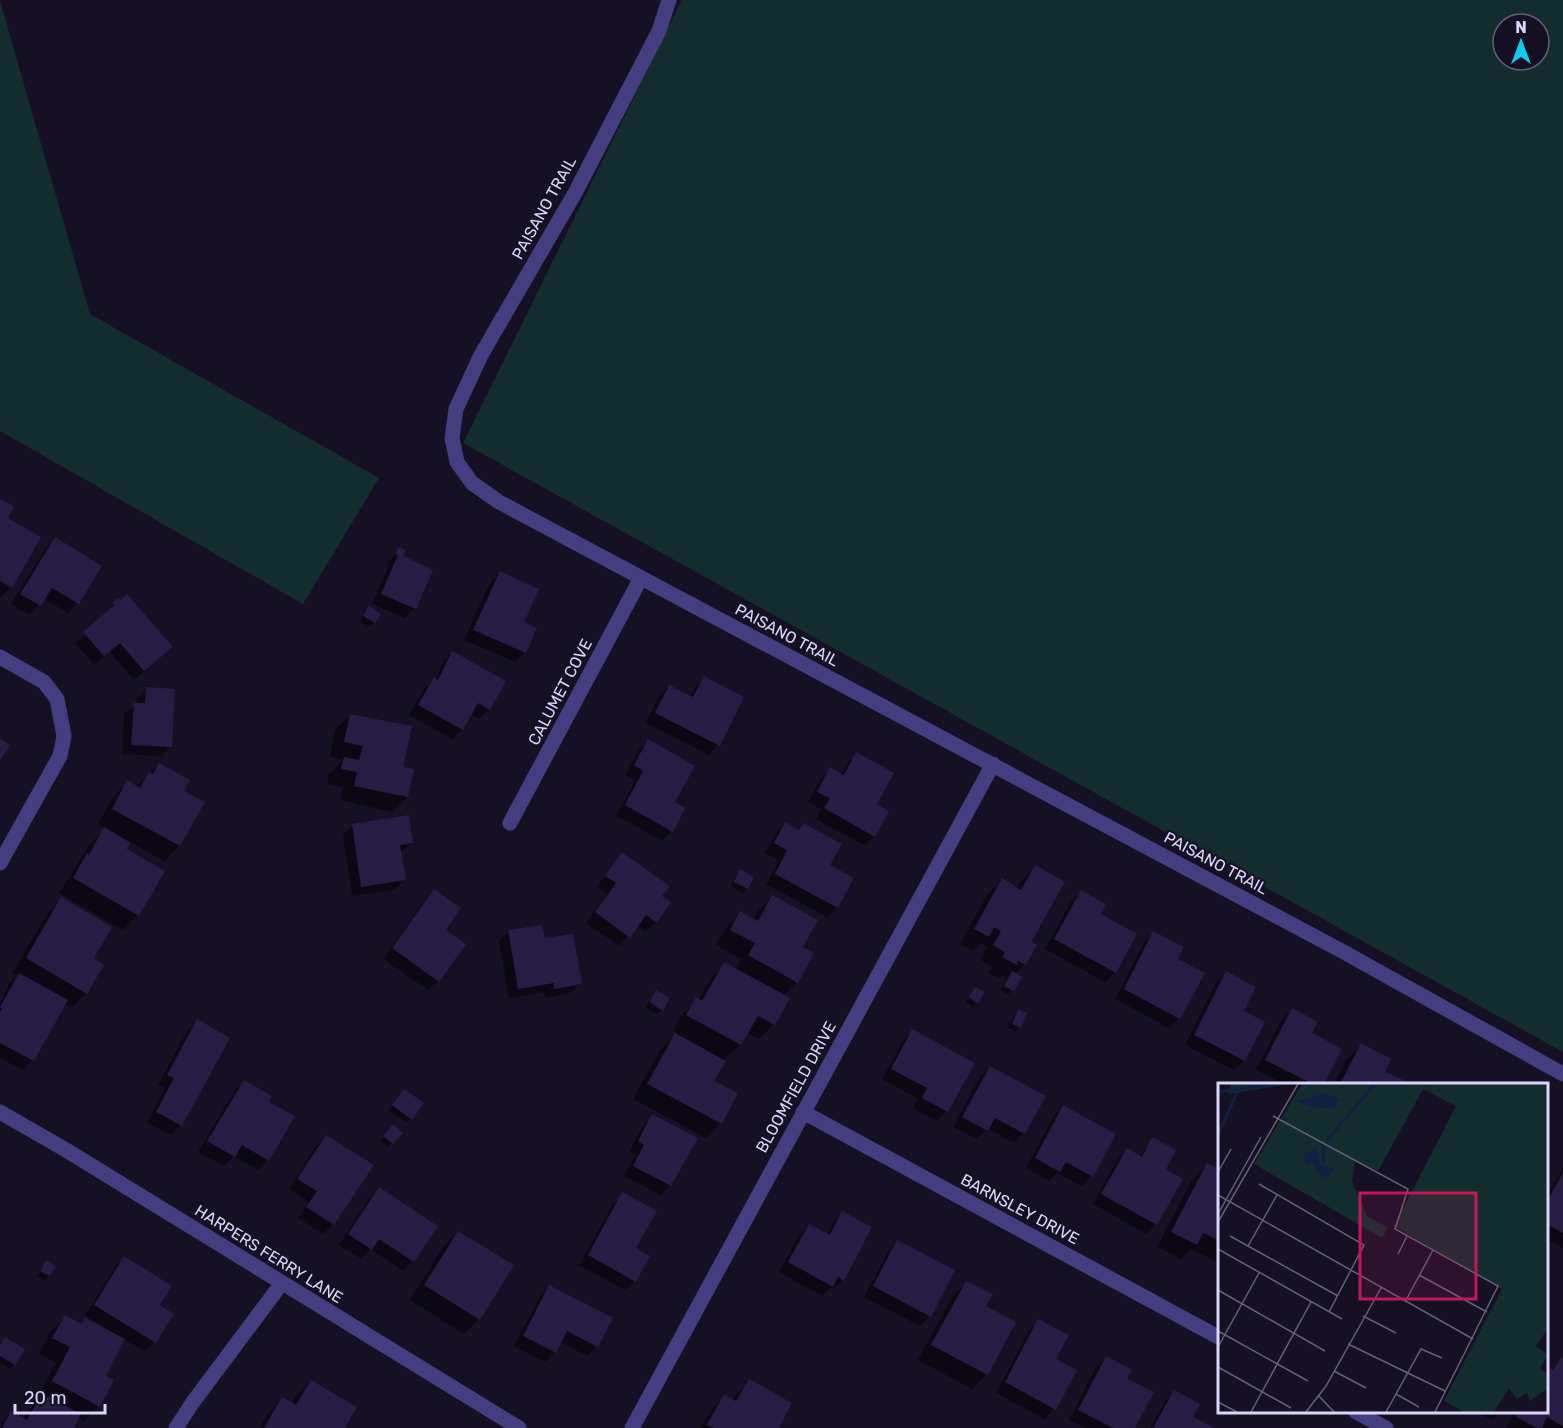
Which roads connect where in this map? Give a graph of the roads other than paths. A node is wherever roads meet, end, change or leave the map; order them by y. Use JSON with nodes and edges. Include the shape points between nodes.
{"nodes":[{"id":1,"x":669,"y":0,"type":"edge"},
{"id":2,"x":641,"y":578,"type":"junction"},
{"id":3,"x":0,"y":657,"type":"edge"},
{"id":4,"x":993,"y":764,"type":"junction"},
{"id":5,"x":510,"y":823,"type":"dead end"},
{"id":6,"x":0,"y":863,"type":"edge"},
{"id":7,"x":1563,"y":1074,"type":"edge"},
{"id":8,"x":0,"y":1112,"type":"edge"},
{"id":9,"x":803,"y":1112,"type":"junction"},
{"id":10,"x":282,"y":1282,"type":"junction"},
{"id":11,"x":1218,"y":1337,"type":"edge"},
{"id":12,"x":1358,"y":1413,"type":"edge"},
{"id":13,"x":176,"y":1428,"type":"edge"},
{"id":14,"x":519,"y":1428,"type":"edge"},
{"id":15,"x":632,"y":1428,"type":"edge"},
{"id":16,"x":1386,"y":1428,"type":"edge"}],
"edges":[{"from":1,"to":2,"type":"street","name":"PAISANO TRAIL","via":[[659,31],[575,193],[481,355],[456,410],[452,438],[457,462],[472,483],[499,502]]},
{"from":2,"to":4,"type":"street","name":"PAISANO TRAIL"},
{"from":2,"to":5,"type":"street","name":"CALUMET COVE"},
{"from":3,"to":6,"type":"street","via":[[44,682],[57,699],[64,736],[60,756]]},
{"from":4,"to":7,"type":"street","name":"PAISANO TRAIL"},
{"from":4,"to":9,"type":"street","name":"BLOOMFIELD DRIVE"},
{"from":8,"to":10,"type":"street","name":"HARPERS FERRY LANE"},
{"from":9,"to":11,"type":"street","name":"BARNSLEY DRIVE"},
{"from":9,"to":15,"type":"street","name":"BLOOMFIELD DRIVE"},
{"from":10,"to":13,"type":"street"},
{"from":10,"to":14,"type":"street","name":"HARPERS FERRY LANE"},
{"from":12,"to":16,"type":"street"}]}
